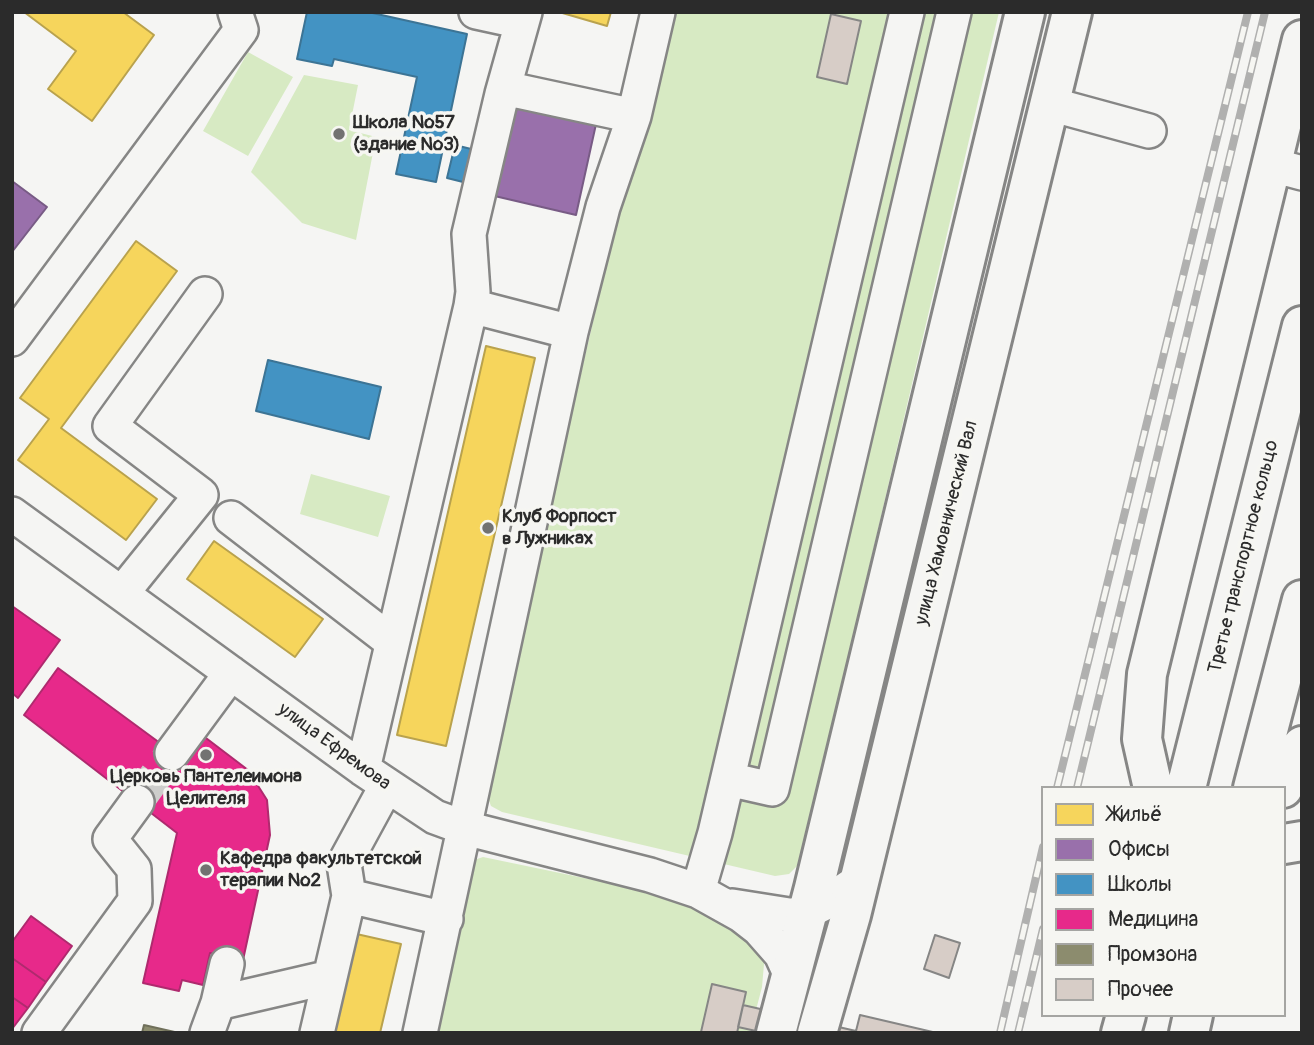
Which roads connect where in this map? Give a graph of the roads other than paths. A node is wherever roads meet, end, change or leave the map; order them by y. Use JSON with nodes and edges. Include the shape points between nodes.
{"nodes":[{"id":1,"x":235,"y":12,"type":"edge"},
{"id":2,"x":477,"y":12,"type":"edge"},
{"id":3,"x":658,"y":12,"type":"edge"},
{"id":4,"x":907,"y":12,"type":"edge"},
{"id":5,"x":954,"y":12,"type":"edge"},
{"id":6,"x":1025,"y":12,"type":"edge"},
{"id":7,"x":1072,"y":12,"type":"edge"},
{"id":8,"x":524,"y":17,"type":"edge"},
{"id":9,"x":1302,"y":40,"type":"edge"},
{"id":10,"x":504,"y":88,"type":"junction"},
{"id":11,"x":1050,"y":104,"type":"junction"},
{"id":12,"x":634,"y":116,"type":"junction"},
{"id":13,"x":1149,"y":131,"type":"dead end"},
{"id":14,"x":205,"y":295,"type":"dead end"},
{"id":15,"x":471,"y":306,"type":"junction"},
{"id":16,"x":1302,"y":326,"type":"edge"},
{"id":17,"x":570,"y":331,"type":"junction"},
{"id":18,"x":12,"y":339,"type":"edge"},
{"id":19,"x":12,"y":514,"type":"edge"},
{"id":20,"x":231,"y":518,"type":"dead end"},
{"id":21,"x":122,"y":593,"type":"junction"},
{"id":22,"x":1302,"y":600,"type":"edge"},
{"id":23,"x":392,"y":642,"type":"junction"},
{"id":24,"x":231,"y":673,"type":"junction"},
{"id":25,"x":1302,"y":746,"type":"edge"},
{"id":26,"x":172,"y":753,"type":"tunnel mouth"},
{"id":27,"x":375,"y":777,"type":"junction"},
{"id":28,"x":728,"y":779,"type":"junction"},
{"id":29,"x":1153,"y":786,"type":"edge"},
{"id":30,"x":1187,"y":786,"type":"edge"},
{"id":31,"x":1254,"y":786,"type":"edge"},
{"id":32,"x":1284,"y":786,"type":"edge"},
{"id":33,"x":137,"y":802,"type":"tunnel mouth"},
{"id":34,"x":465,"y":828,"type":"junction"},
{"id":35,"x":860,"y":880,"type":"junction"},
{"id":36,"x":349,"y":896,"type":"junction"},
{"id":37,"x":710,"y":898,"type":"junction"},
{"id":38,"x":811,"y":900,"type":"junction"},
{"id":39,"x":446,"y":919,"type":"junction"},
{"id":40,"x":227,"y":964,"type":"dead end"},
{"id":41,"x":791,"y":976,"type":"junction"},
{"id":42,"x":330,"y":977,"type":"junction"},
{"id":43,"x":212,"y":1018,"type":"edge"},
{"id":44,"x":39,"y":1033,"type":"edge"},
{"id":45,"x":317,"y":1033,"type":"edge"},
{"id":46,"x":420,"y":1033,"type":"edge"},
{"id":47,"x":776,"y":1033,"type":"edge"},
{"id":48,"x":817,"y":1033,"type":"edge"}],
"edges":[{"from":1,"to":18,"type":"street","via":[[241,30]]},
{"from":2,"to":8,"type":"street"},
{"from":3,"to":12,"type":"street"},
{"from":4,"to":28,"type":"street"},
{"from":5,"to":28,"type":"street","via":[[772,789]]},
{"from":6,"to":38,"type":"main road"},
{"from":7,"to":11,"type":"main road","name":"улица Хамовнический Вал"},
{"from":8,"to":10,"type":"street"},
{"from":9,"to":29,"type":"main road","via":[[1147,674],[1142,739]]},
{"from":10,"to":12,"type":"street"},
{"from":10,"to":15,"type":"street","via":[[469,234]]},
{"from":11,"to":13,"type":"street"},
{"from":11,"to":35,"type":"main road","name":"улица Хамовнический Вал"},
{"from":12,"to":17,"type":"street","via":[[603,207]]},
{"from":14,"to":21,"type":"street","via":[[110,426],[201,495]]},
{"from":15,"to":17,"type":"street"},
{"from":15,"to":23,"type":"street"},
{"from":16,"to":30,"type":"main road","name":"Третье транспортное кольцо"},
{"from":17,"to":34,"type":"street"},
{"from":19,"to":21,"type":"street","name":"улица Ефремова"},
{"from":20,"to":23,"type":"street"},
{"from":21,"to":24,"type":"street","name":"улица Ефремова"},
{"from":22,"to":31,"type":"main road"},
{"from":23,"to":27,"type":"street"},
{"from":24,"to":26,"type":"street"},
{"from":24,"to":27,"type":"street","name":"улица Ефремова"},
{"from":25,"to":32,"type":"main road"},
{"from":27,"to":34,"type":"street","name":"улица Ефремова","via":[[435,817]]},
{"from":27,"to":36,"type":"street","via":[[344,864]]},
{"from":28,"to":37,"type":"street"},
{"from":33,"to":44,"type":"street","via":[[110,839],[134,869],[135,901]]},
{"from":34,"to":37,"type":"street","name":"улица Ефремова","via":[[650,875]]},
{"from":34,"to":39,"type":"street"},
{"from":35,"to":38,"type":"street","name":"улица Ефремова","via":[[829,901]]},
{"from":35,"to":48,"type":"main road","name":"улица Хамовнический Вал"},
{"from":36,"to":39,"type":"street"},
{"from":36,"to":42,"type":"street"},
{"from":37,"to":38,"type":"street","name":"улица Ефремова"},
{"from":37,"to":41,"type":"street","name":"улица Ефремова","via":[[759,929]]},
{"from":38,"to":41,"type":"main road"},
{"from":39,"to":46,"type":"street"},
{"from":40,"to":43,"type":"street"},
{"from":41,"to":47,"type":"main road"},
{"from":42,"to":43,"type":"street"},
{"from":42,"to":45,"type":"street"}]}
